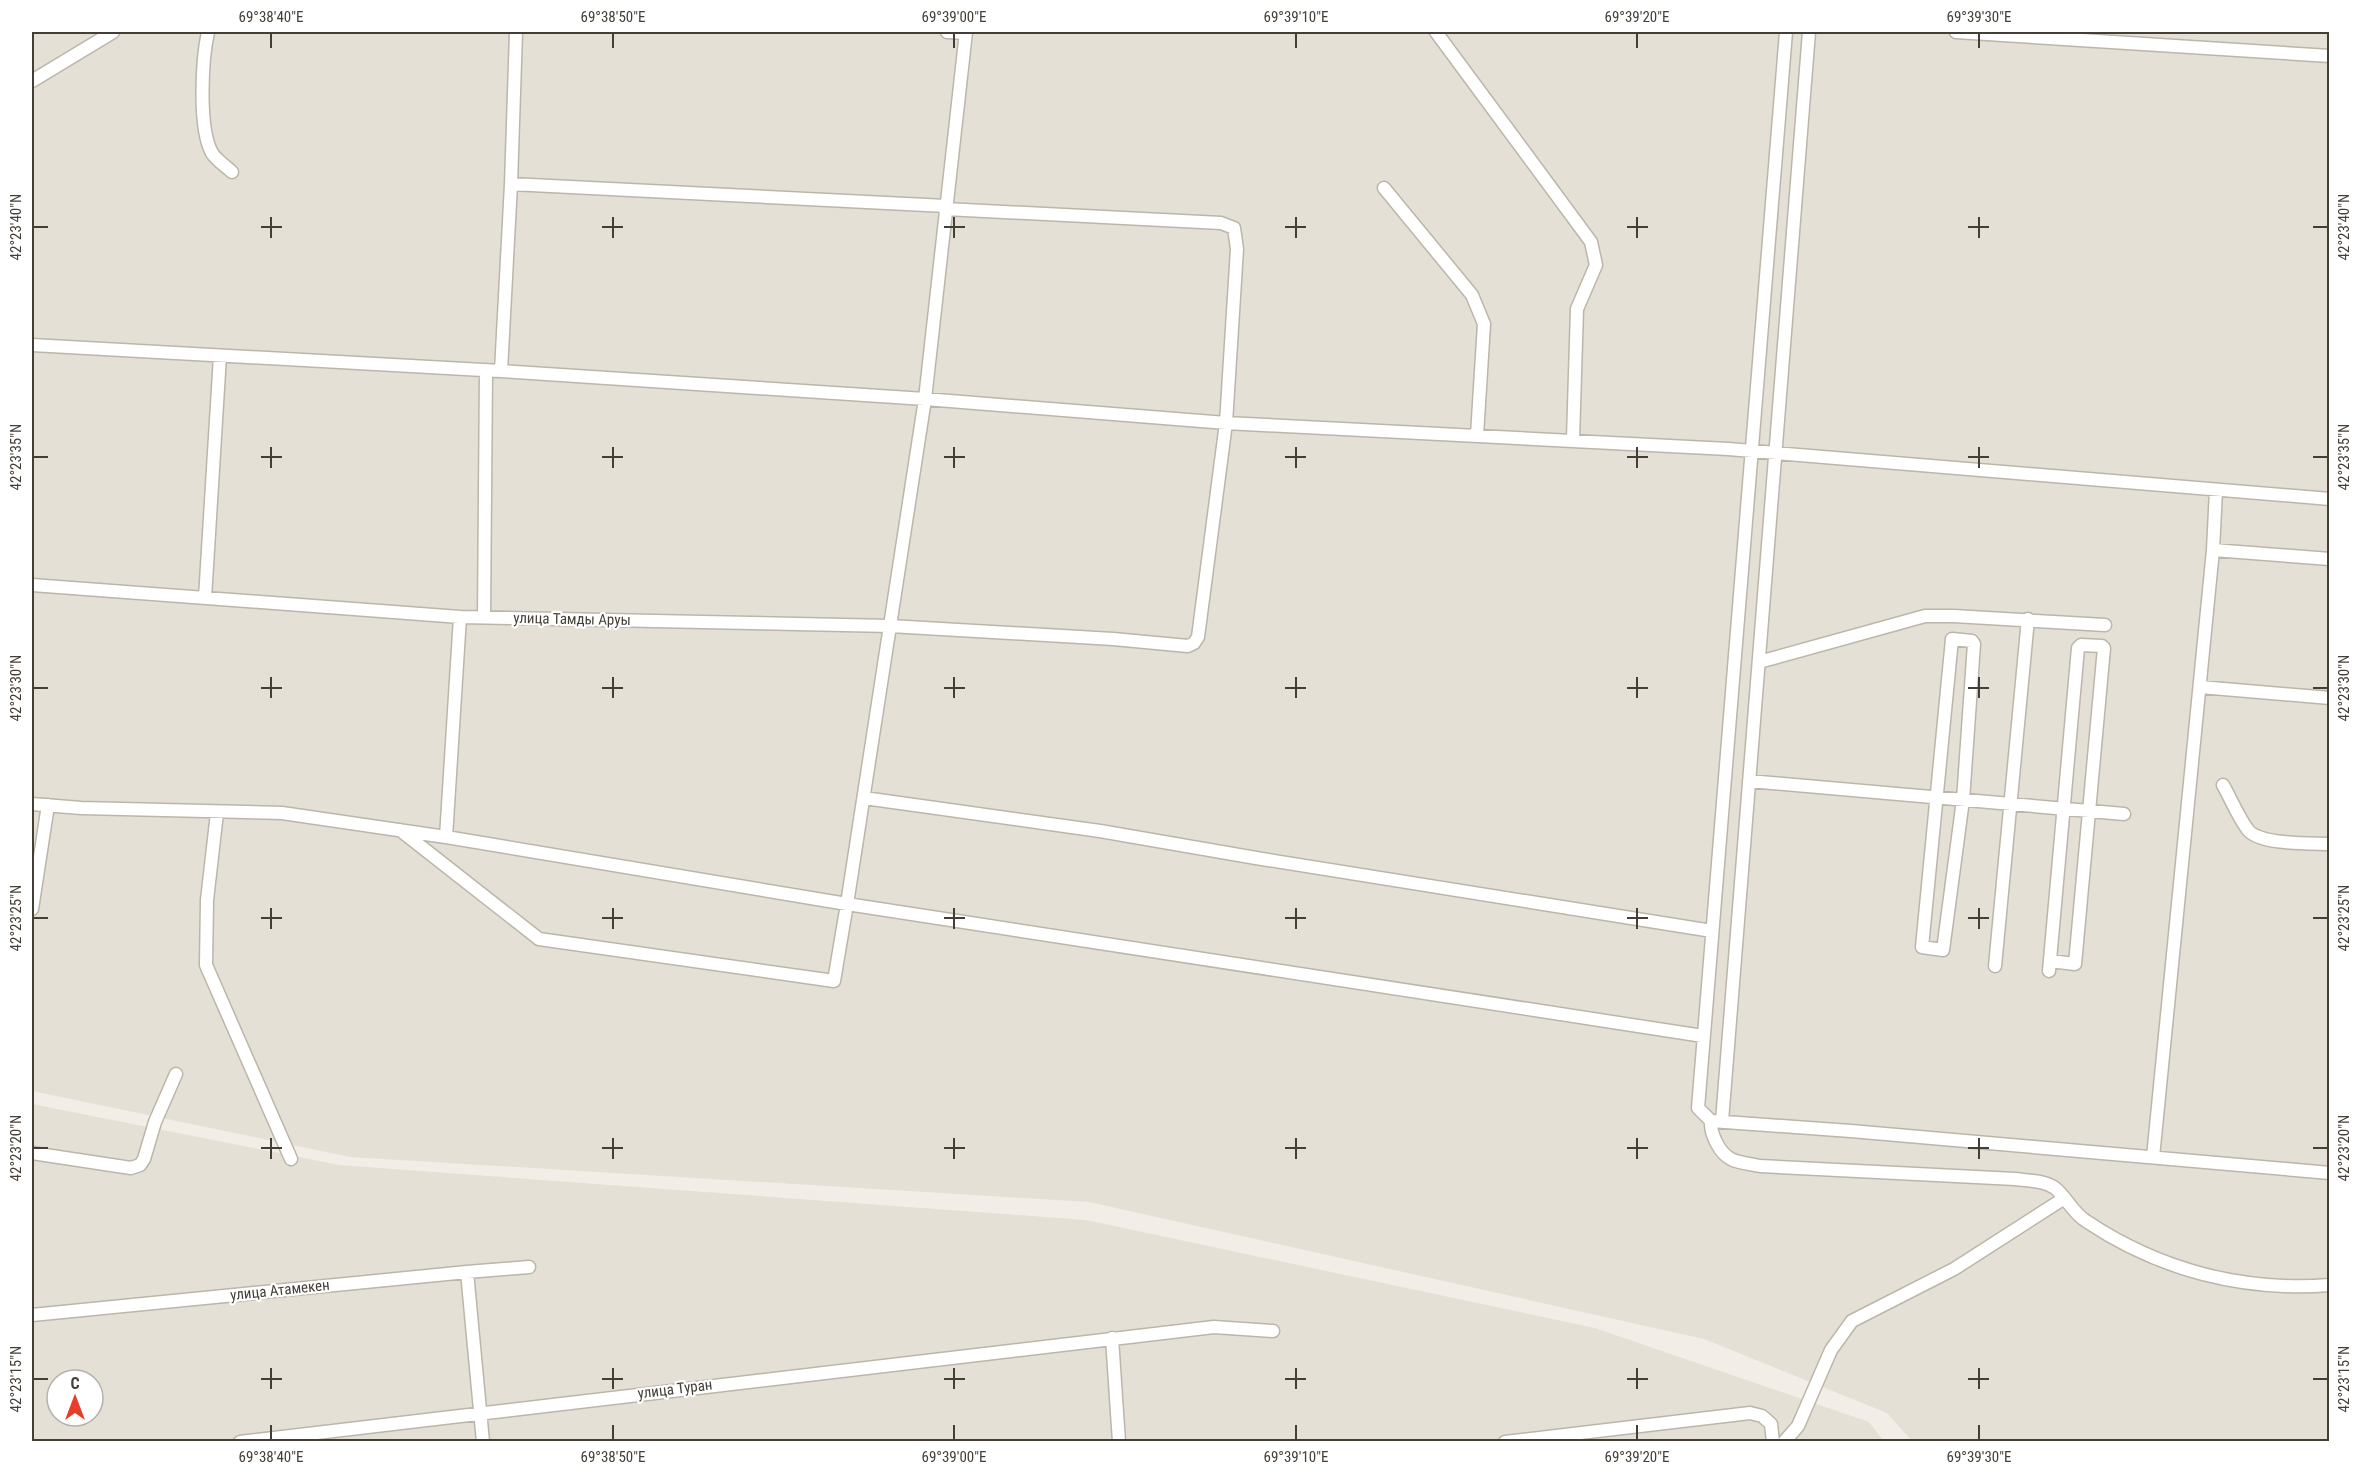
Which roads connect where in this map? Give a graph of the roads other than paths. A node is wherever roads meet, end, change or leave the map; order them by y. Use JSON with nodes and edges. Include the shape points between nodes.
{"nodes":[{"id":1,"x":113,"y":32,"type":"edge"},
{"id":2,"x":208,"y":32,"type":"edge"},
{"id":3,"x":516,"y":32,"type":"edge"},
{"id":4,"x":947,"y":32,"type":"edge"},
{"id":5,"x":966,"y":32,"type":"edge"},
{"id":6,"x":1436,"y":32,"type":"edge"},
{"id":7,"x":1786,"y":32,"type":"edge"},
{"id":8,"x":1809,"y":32,"type":"edge"},
{"id":9,"x":1956,"y":32,"type":"edge"},
{"id":10,"x":2033,"y":34,"type":"edge"},
{"id":11,"x":2330,"y":56,"type":"edge"},
{"id":12,"x":32,"y":81,"type":"edge"},
{"id":13,"x":232,"y":172,"type":"dead end"},
{"id":14,"x":511,"y":184,"type":"junction"},
{"id":15,"x":1384,"y":188,"type":"dead end"},
{"id":16,"x":946,"y":207,"type":"junction"},
{"id":17,"x":32,"y":345,"type":"edge"},
{"id":18,"x":220,"y":357,"type":"junction"},
{"id":19,"x":486,"y":370,"type":"junction"},
{"id":20,"x":501,"y":371,"type":"junction"},
{"id":21,"x":925,"y":399,"type":"junction"},
{"id":22,"x":1226,"y":423,"type":"junction"},
{"id":23,"x":1754,"y":427,"type":"junction"},
{"id":24,"x":1477,"y":435,"type":"junction"},
{"id":25,"x":1573,"y":439,"type":"junction"},
{"id":26,"x":1728,"y":449,"type":"junction"},
{"id":27,"x":1753,"y":450,"type":"junction"},
{"id":28,"x":1777,"y":452,"type":"junction"},
{"id":29,"x":1751,"y":473,"type":"junction"},
{"id":30,"x":2216,"y":490,"type":"junction"},
{"id":31,"x":2330,"y":500,"type":"edge"},
{"id":32,"x":2213,"y":550,"type":"junction"},
{"id":33,"x":2330,"y":559,"type":"edge"},
{"id":34,"x":32,"y":585,"type":"edge"},
{"id":35,"x":205,"y":598,"type":"junction"},
{"id":36,"x":460,"y":617,"type":"junction"},
{"id":37,"x":484,"y":617,"type":"junction"},
{"id":38,"x":2028,"y":619,"type":"junction"},
{"id":39,"x":2105,"y":625,"type":"dead end"},
{"id":40,"x":890,"y":626,"type":"junction"},
{"id":41,"x":1759,"y":662,"type":"junction"},
{"id":42,"x":2200,"y":687,"type":"junction"},
{"id":43,"x":2330,"y":698,"type":"edge"},
{"id":44,"x":1749,"y":781,"type":"junction"},
{"id":45,"x":2223,"y":785,"type":"dead end"},
{"id":46,"x":864,"y":798,"type":"junction"},
{"id":47,"x":1938,"y":798,"type":"junction"},
{"id":48,"x":1963,"y":800,"type":"junction"},
{"id":49,"x":32,"y":804,"type":"edge"},
{"id":50,"x":48,"y":805,"type":"junction"},
{"id":51,"x":2011,"y":805,"type":"junction"},
{"id":52,"x":2064,"y":808,"type":"junction"},
{"id":53,"x":2088,"y":811,"type":"junction"},
{"id":54,"x":217,"y":813,"type":"junction"},
{"id":55,"x":2124,"y":814,"type":"dead end"},
{"id":56,"x":400,"y":830,"type":"junction"},
{"id":57,"x":446,"y":837,"type":"junction"},
{"id":58,"x":2330,"y":844,"type":"edge"},
{"id":59,"x":847,"y":904,"type":"junction"},
{"id":60,"x":32,"y":909,"type":"edge"},
{"id":61,"x":1712,"y":931,"type":"junction"},
{"id":62,"x":1995,"y":966,"type":"dead end"},
{"id":63,"x":1703,"y":1036,"type":"junction"},
{"id":64,"x":176,"y":1074,"type":"dead end"},
{"id":65,"x":1717,"y":1121,"type":"junction"},
{"id":66,"x":32,"y":1153,"type":"edge"},
{"id":67,"x":2153,"y":1157,"type":"junction"},
{"id":68,"x":291,"y":1159,"type":"dead end"},
{"id":69,"x":2330,"y":1173,"type":"edge"},
{"id":70,"x":2063,"y":1199,"type":"junction"},
{"id":71,"x":529,"y":1267,"type":"dead end"},
{"id":72,"x":467,"y":1272,"type":"junction"},
{"id":73,"x":2330,"y":1285,"type":"edge"},
{"id":74,"x":32,"y":1315,"type":"edge"},
{"id":75,"x":1274,"y":1331,"type":"dead end"},
{"id":76,"x":1112,"y":1338,"type":"junction"},
{"id":77,"x":479,"y":1414,"type":"junction"},
{"id":78,"x":240,"y":1442,"type":"edge"},
{"id":79,"x":483,"y":1442,"type":"edge"},
{"id":80,"x":1119,"y":1442,"type":"edge"},
{"id":81,"x":1505,"y":1442,"type":"edge"},
{"id":82,"x":1773,"y":1442,"type":"edge"},
{"id":83,"x":1784,"y":1442,"type":"edge"}],
"edges":[{"from":1,"to":12,"type":"street"},
{"from":2,"to":13,"type":"street","via":[[203,65],[204,130],[212,154]]},
{"from":3,"to":14,"type":"street"},
{"from":4,"to":5,"type":"street"},
{"from":5,"to":16,"type":"street"},
{"from":6,"to":25,"type":"street","via":[[1591,242],[1596,265],[1577,309]]},
{"from":7,"to":23,"type":"street"},
{"from":8,"to":28,"type":"street"},
{"from":9,"to":10,"type":"street"},
{"from":10,"to":11,"type":"street"},
{"from":14,"to":16,"type":"street"},
{"from":14,"to":20,"type":"street"},
{"from":15,"to":24,"type":"street","via":[[1479,307],[1484,324]]},
{"from":16,"to":21,"type":"street"},
{"from":16,"to":22,"type":"street","name":"улица Тамды Аруы","via":[[1221,223],[1234,228],[1237,249]]},
{"from":17,"to":18,"type":"street"},
{"from":18,"to":19,"type":"street"},
{"from":18,"to":35,"type":"street"},
{"from":19,"to":20,"type":"street"},
{"from":19,"to":37,"type":"street"},
{"from":20,"to":21,"type":"street"},
{"from":21,"to":22,"type":"street"},
{"from":21,"to":40,"type":"street"},
{"from":22,"to":24,"type":"street"},
{"from":22,"to":40,"type":"street","name":"улица Тамды Аруы","via":[[1198,637],[1194,643],[1188,646]]},
{"from":23,"to":26,"type":"street","via":[[1743,442]]},
{"from":23,"to":27,"type":"street"},
{"from":24,"to":25,"type":"street"},
{"from":25,"to":26,"type":"street"},
{"from":26,"to":27,"type":"street"},
{"from":26,"to":29,"type":"street","via":[[1745,461]]},
{"from":27,"to":28,"type":"street"},
{"from":27,"to":29,"type":"street"},
{"from":28,"to":30,"type":"street"},
{"from":28,"to":41,"type":"street"},
{"from":29,"to":61,"type":"street"},
{"from":30,"to":31,"type":"street"},
{"from":30,"to":32,"type":"street"},
{"from":32,"to":33,"type":"street"},
{"from":32,"to":42,"type":"street"},
{"from":34,"to":35,"type":"street","name":"улица Тамды Аруы"},
{"from":35,"to":36,"type":"street","name":"улица Тамды Аруы"},
{"from":36,"to":37,"type":"street","name":"улица Тамды Аруы"},
{"from":36,"to":57,"type":"street"},
{"from":37,"to":40,"type":"street","name":"улица Тамды Аруы"},
{"from":38,"to":39,"type":"street"},
{"from":38,"to":41,"type":"street","via":[[1925,616]]},
{"from":38,"to":51,"type":"street"},
{"from":40,"to":46,"type":"street"},
{"from":41,"to":44,"type":"street"},
{"from":42,"to":43,"type":"street"},
{"from":42,"to":67,"type":"street"},
{"from":44,"to":47,"type":"street"},
{"from":44,"to":65,"type":"street"},
{"from":45,"to":58,"type":"street","via":[[2249,831],[2257,837]]},
{"from":46,"to":59,"type":"street"},
{"from":46,"to":61,"type":"street","via":[[1100,831]]},
{"from":47,"to":48,"type":"street"},
{"from":47,"to":48,"type":"street","via":[[1922,947],[1943,951]]},
{"from":47,"to":48,"type":"street","via":[[1952,639],[1974,644]]},
{"from":48,"to":51,"type":"street"},
{"from":49,"to":50,"type":"street"},
{"from":50,"to":54,"type":"street"},
{"from":50,"to":60,"type":"street"},
{"from":51,"to":52,"type":"street"},
{"from":51,"to":62,"type":"street"},
{"from":52,"to":53,"type":"street"},
{"from":52,"to":53,"type":"street","via":[[2050,966],[2075,964]]},
{"from":52,"to":53,"type":"street","via":[[2078,648],[2102,646]]},
{"from":53,"to":55,"type":"street"},
{"from":54,"to":56,"type":"street","via":[[282,813]]},
{"from":54,"to":68,"type":"street","via":[[207,900],[206,965]]},
{"from":56,"to":57,"type":"street"},
{"from":56,"to":59,"type":"street","via":[[539,939],[834,981]]},
{"from":57,"to":59,"type":"street"},
{"from":59,"to":63,"type":"street"},
{"from":61,"to":63,"type":"street"},
{"from":63,"to":65,"type":"street","via":[[1698,1108]]},
{"from":64,"to":66,"type":"street","via":[[140,1165],[131,1168]]},
{"from":65,"to":67,"type":"street"},
{"from":65,"to":70,"type":"street","via":[[1711,1129],[1730,1159],[1760,1166],[2015,1179],[2044,1183]]},
{"from":67,"to":69,"type":"street"},
{"from":70,"to":73,"type":"street","via":[[2084,1220],[2166,1264],[2213,1278],[2259,1285]]},
{"from":70,"to":83,"type":"street","via":[[1954,1269],[1852,1322],[1831,1350],[1798,1426]]},
{"from":71,"to":72,"type":"street","name":"улица Атамекен"},
{"from":72,"to":74,"type":"street","name":"улица Атамекен"},
{"from":72,"to":77,"type":"street"},
{"from":75,"to":76,"type":"street","name":"улица Туран","via":[[1214,1327]]},
{"from":76,"to":77,"type":"street","name":"улица Туран"},
{"from":76,"to":80,"type":"street"},
{"from":77,"to":78,"type":"street","name":"улица Туран"},
{"from":77,"to":79,"type":"street"},
{"from":81,"to":82,"type":"street","via":[[1750,1413],[1771,1424]]}]}
